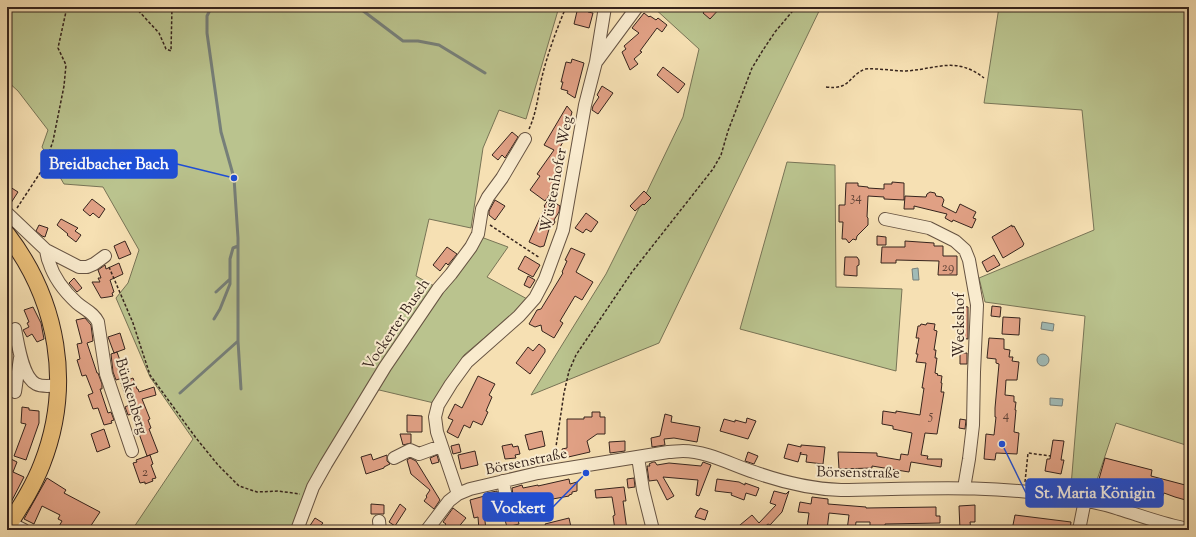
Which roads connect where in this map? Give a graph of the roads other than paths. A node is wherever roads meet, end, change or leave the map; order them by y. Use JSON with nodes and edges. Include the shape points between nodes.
{"nodes":[{"id":1,"x":605,"y":7,"type":"edge"},
{"id":2,"x":637,"y":7,"type":"edge"},
{"id":3,"x":596,"y":62,"type":"junction"},
{"id":4,"x":525,"y":139,"type":"road end"},
{"id":5,"x":8,"y":214,"type":"edge"},
{"id":6,"x":885,"y":219,"type":"dead end"},
{"id":7,"x":7,"y":234,"type":"edge"},
{"id":8,"x":46,"y":250,"type":"junction"},
{"id":9,"x":105,"y":256,"type":"road end"},
{"id":10,"x":15,"y":329,"type":"dead end"},
{"id":11,"x":21,"y":355,"type":"junction"},
{"id":12,"x":58,"y":385,"type":"junction"},
{"id":13,"x":15,"y":392,"type":"dead end"},
{"id":14,"x":441,"y":446,"type":"junction"},
{"id":15,"x":132,"y":451,"type":"dead end"},
{"id":16,"x":638,"y":457,"type":"junction"},
{"id":17,"x":394,"y":458,"type":"dead end"},
{"id":18,"x":503,"y":481,"type":"junction"},
{"id":19,"x":964,"y":488,"type":"junction"},
{"id":20,"x":458,"y":494,"type":"junction"},
{"id":21,"x":1085,"y":500,"type":"junction"},
{"id":22,"x":509,"y":514,"type":"dead end"},
{"id":23,"x":12,"y":526,"type":"edge"},
{"id":24,"x":297,"y":530,"type":"edge"},
{"id":25,"x":427,"y":530,"type":"edge"},
{"id":26,"x":653,"y":530,"type":"edge"},
{"id":27,"x":1079,"y":530,"type":"edge"},
{"id":28,"x":1189,"y":530,"type":"edge"}],
"edges":[{"from":1,"to":3,"type":"street","name":"Wüstenhofer Weg"},
{"from":2,"to":3,"type":"street"},
{"from":3,"to":14,"type":"street","name":"Wüstenhofer Weg","via":[[563,230],[545,279],[529,305],[471,358],[443,396],[435,417]]},
{"from":4,"to":24,"type":"street","name":"Vockerter Busch","via":[[488,197],[482,209],[478,234],[471,247],[438,289],[385,367],[326,464],[313,487]]},
{"from":5,"to":8,"type":"street","name":"Bünkenberg"},
{"from":6,"to":19,"type":"street","name":"Weckshof","via":[[929,228],[965,250],[969,260],[977,312],[973,425]]},
{"from":7,"to":12,"type":"main road","via":[[28,265],[46,305],[58,359]]},
{"from":8,"to":9,"type":"street","name":"Bünkenberg","via":[[87,267]]},
{"from":8,"to":15,"type":"street","name":"Bünkenberg","via":[[58,282],[78,304],[95,315],[98,322],[106,374]]},
{"from":10,"to":11,"type":"street"},
{"from":11,"to":12,"type":"street","via":[[28,377],[35,384]]},
{"from":11,"to":13,"type":"street"},
{"from":12,"to":23,"type":"main road","via":[[57,407],[48,446]]},
{"from":14,"to":17,"type":"street","via":[[419,454],[410,450]]},
{"from":14,"to":20,"type":"street","name":"Wüstenhofer Weg"},
{"from":16,"to":18,"type":"street","name":"Börsenstraße"},
{"from":16,"to":19,"type":"street","name":"Börsenstraße","via":[[668,452],[695,452],[765,476],[824,489]]},
{"from":16,"to":26,"type":"street"},
{"from":18,"to":20,"type":"street","name":"Börsenstraße"},
{"from":18,"to":22,"type":"street"},
{"from":19,"to":21,"type":"street","name":"Börsenstraße","via":[[1024,491]]},
{"from":20,"to":25,"type":"street"},
{"from":21,"to":27,"type":"street"},
{"from":21,"to":28,"type":"street","name":"Börsenstraße"}]}
